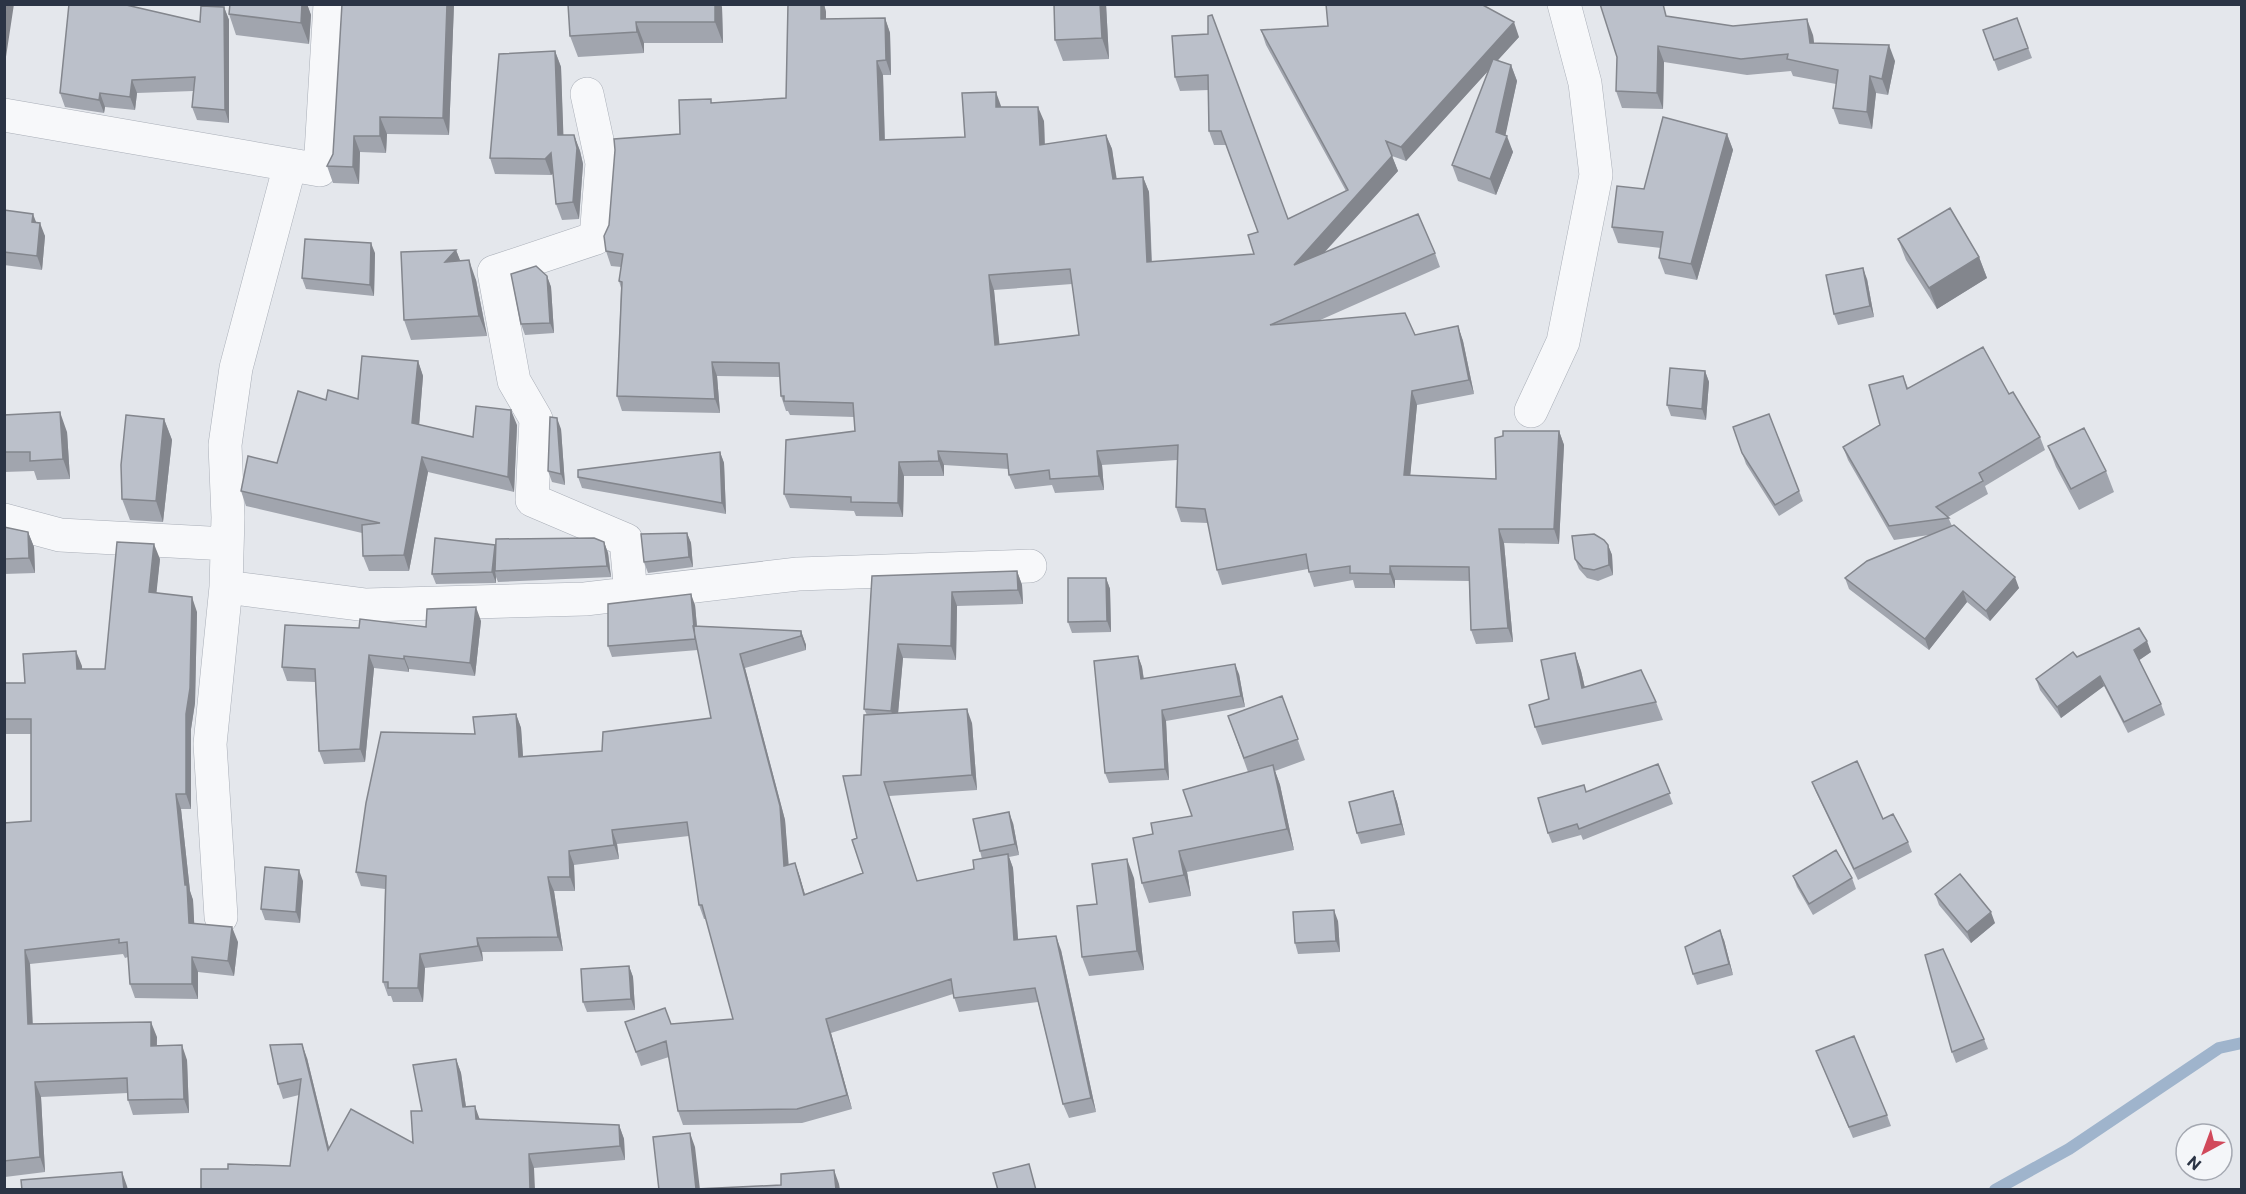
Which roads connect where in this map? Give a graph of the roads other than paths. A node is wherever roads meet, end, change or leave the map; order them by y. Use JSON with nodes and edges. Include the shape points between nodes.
{"nodes":[{"id":1,"x":330,"y":4,"type":"edge"},
{"id":2,"x":1564,"y":4,"type":"edge"},
{"id":3,"x":587,"y":94,"type":"dead end"},
{"id":4,"x":4,"y":115,"type":"edge"},
{"id":5,"x":290,"y":165,"type":"junction"},
{"id":6,"x":1531,"y":411,"type":"dead end"},
{"id":7,"x":4,"y":520,"type":"edge"},
{"id":8,"x":227,"y":544,"type":"junction"},
{"id":9,"x":1030,"y":566,"type":"dead end"},
{"id":10,"x":226,"y":587,"type":"junction"},
{"id":11,"x":631,"y":594,"type":"junction"},
{"id":12,"x":221,"y":917,"type":"dead end"}],
"edges":[{"from":1,"to":5,"type":"street","via":[[320,170]]},
{"from":2,"to":6,"type":"street","via":[[1585,83],[1596,175],[1563,342]]},
{"from":3,"to":11,"type":"street","via":[[602,163],[596,238],[494,272],[514,381],[536,419],[532,500],[626,540]]},
{"from":4,"to":5,"type":"street"},
{"from":5,"to":8,"type":"street","via":[[236,368],[225,445]]},
{"from":7,"to":8,"type":"street","via":[[60,535]]},
{"from":8,"to":10,"type":"street"},
{"from":9,"to":11,"type":"street","via":[[798,574]]},
{"from":10,"to":11,"type":"street","via":[[366,604],[585,599]]},
{"from":10,"to":12,"type":"street","via":[[210,744]]}]}
